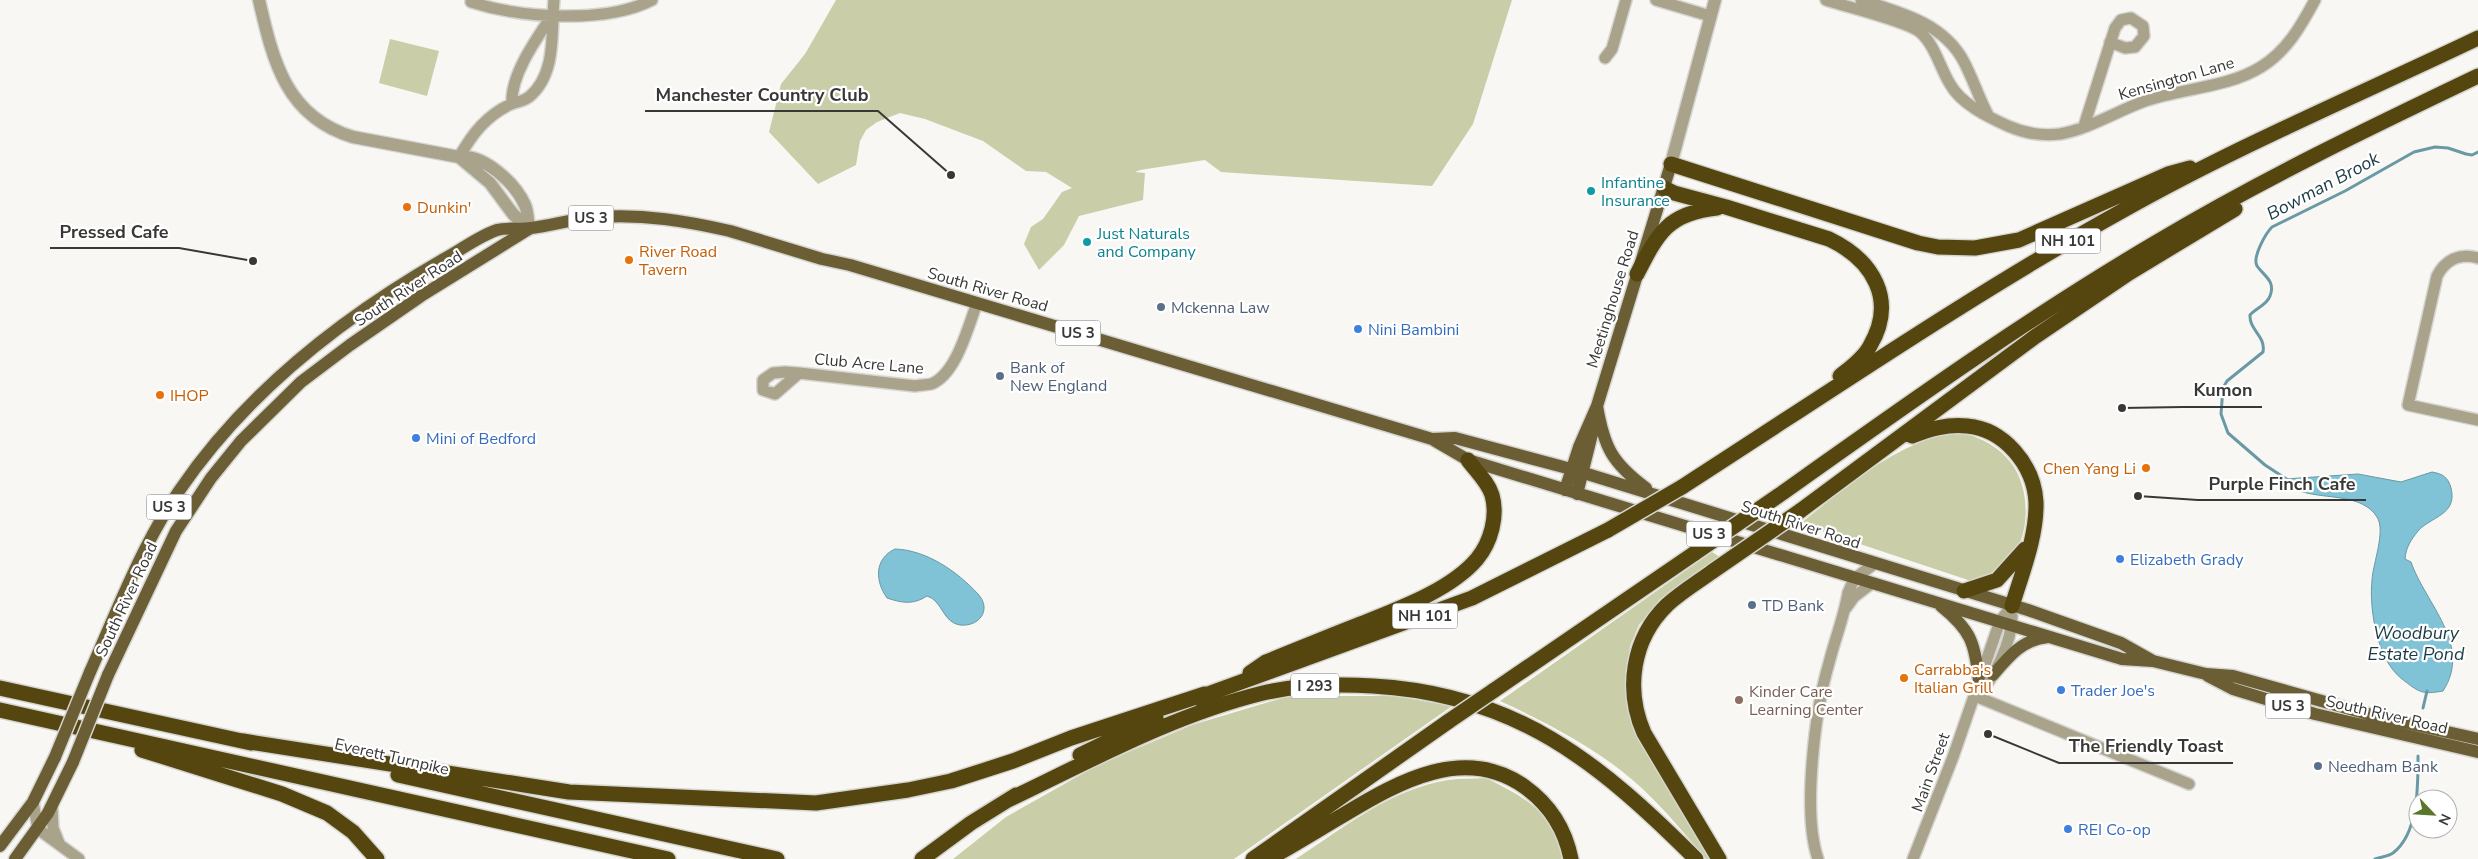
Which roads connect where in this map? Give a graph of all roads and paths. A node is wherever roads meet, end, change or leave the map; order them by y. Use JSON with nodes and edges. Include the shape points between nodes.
{"nodes":[{"id":1,"x":259,"y":0,"type":"edge"},
{"id":2,"x":554,"y":0,"type":"edge"},
{"id":3,"x":652,"y":0,"type":"edge"},
{"id":4,"x":1626,"y":0,"type":"edge"},
{"id":5,"x":1656,"y":0,"type":"edge"},
{"id":6,"x":1715,"y":0,"type":"edge"},
{"id":7,"x":1826,"y":0,"type":"edge"},
{"id":8,"x":1861,"y":0,"type":"edge"},
{"id":9,"x":2315,"y":0,"type":"edge"},
{"id":10,"x":471,"y":2,"type":"dead end"},
{"id":11,"x":553,"y":14,"type":"junction"},
{"id":12,"x":1710,"y":16,"type":"junction"},
{"id":13,"x":2478,"y":38,"type":"edge"},
{"id":14,"x":2110,"y":42,"type":"dead end"},
{"id":15,"x":1605,"y":58,"type":"dead end"},
{"id":16,"x":2478,"y":76,"type":"edge"},
{"id":17,"x":512,"y":104,"type":"junction"},
{"id":18,"x":1989,"y":116,"type":"junction"},
{"id":19,"x":2084,"y":126,"type":"junction"},
{"id":20,"x":2337,"y":143,"type":"junction"},
{"id":21,"x":459,"y":157,"type":"junction"},
{"id":22,"x":2220,"y":159,"type":"junction"},
{"id":23,"x":1671,"y":164,"type":"junction"},
{"id":24,"x":1664,"y":188,"type":"junction"},
{"id":25,"x":1726,"y":207,"type":"junction"},
{"id":26,"x":529,"y":228,"type":"junction"},
{"id":27,"x":2478,"y":258,"type":"edge"},
{"id":28,"x":1637,"y":274,"type":"junction"},
{"id":29,"x":977,"y":303,"type":"junction"},
{"id":30,"x":799,"y":373,"type":"dead end"},
{"id":31,"x":1597,"y":406,"type":"junction"},
{"id":32,"x":2478,"y":420,"type":"edge"},
{"id":33,"x":1432,"y":438,"type":"junction"},
{"id":34,"x":1894,"y":442,"type":"junction"},
{"id":35,"x":1727,"y":457,"type":"junction"},
{"id":36,"x":1468,"y":460,"type":"junction"},
{"id":37,"x":1576,"y":471,"type":"junction"},
{"id":38,"x":1571,"y":492,"type":"junction"},
{"id":39,"x":1654,"y":494,"type":"junction"},
{"id":40,"x":2029,"y":544,"type":"junction"},
{"id":41,"x":1874,"y":564,"type":"junction"},
{"id":42,"x":1854,"y":578,"type":"junction"},
{"id":43,"x":1871,"y":584,"type":"junction"},
{"id":44,"x":1964,"y":592,"type":"junction"},
{"id":45,"x":1937,"y":603,"type":"junction"},
{"id":46,"x":2012,"y":606,"type":"junction"},
{"id":47,"x":1845,"y":609,"type":"junction"},
{"id":48,"x":2006,"y":623,"type":"junction"},
{"id":49,"x":2051,"y":637,"type":"junction"},
{"id":50,"x":2153,"y":661,"type":"junction"},
{"id":51,"x":2206,"y":674,"type":"junction"},
{"id":52,"x":1993,"y":675,"type":"junction"},
{"id":53,"x":1979,"y":681,"type":"junction"},
{"id":54,"x":1234,"y":684,"type":"junction"},
{"id":55,"x":0,"y":688,"type":"edge"},
{"id":56,"x":1205,"y":694,"type":"junction"},
{"id":57,"x":1975,"y":696,"type":"junction"},
{"id":58,"x":0,"y":710,"type":"edge"},
{"id":59,"x":50,"y":721,"type":"junction"},
{"id":60,"x":2478,"y":739,"type":"edge"},
{"id":61,"x":243,"y":741,"type":"junction"},
{"id":62,"x":2478,"y":752,"type":"edge"},
{"id":63,"x":2188,"y":784,"type":"dead end"},
{"id":64,"x":1008,"y":800,"type":"junction"},
{"id":65,"x":33,"y":802,"type":"junction"},
{"id":66,"x":52,"y":807,"type":"junction"},
{"id":67,"x":38,"y":829,"type":"junction"},
{"id":68,"x":59,"y":843,"type":"junction"},
{"id":69,"x":0,"y":846,"type":"edge"},
{"id":70,"x":15,"y":859,"type":"edge"},
{"id":71,"x":79,"y":859,"type":"edge"},
{"id":72,"x":377,"y":859,"type":"edge"},
{"id":73,"x":668,"y":859,"type":"edge"},
{"id":74,"x":777,"y":859,"type":"edge"},
{"id":75,"x":922,"y":859,"type":"edge"},
{"id":76,"x":1253,"y":859,"type":"edge"},
{"id":77,"x":1265,"y":859,"type":"edge"},
{"id":78,"x":1571,"y":859,"type":"edge"},
{"id":79,"x":1696,"y":859,"type":"edge"},
{"id":80,"x":1719,"y":859,"type":"edge"},
{"id":81,"x":1818,"y":859,"type":"edge"},
{"id":82,"x":1914,"y":859,"type":"edge"}],
"edges":[{"from":1,"to":21,"type":"street","via":[[278,67],[294,98],[310,115],[336,132],[353,137]]},
{"from":2,"to":11,"type":"street"},
{"from":3,"to":11,"type":"street","via":[[609,14]]},
{"from":4,"to":15,"type":"street","via":[[1612,49]]},
{"from":5,"to":12,"type":"street"},
{"from":6,"to":12,"type":"street","name":"Meetinghouse Road"},
{"from":7,"to":18,"type":"street","name":"Kensington Lane","via":[[1920,33],[1935,53],[1954,90]]},
{"from":8,"to":18,"type":"street","via":[[1916,18],[1953,46]]},
{"from":9,"to":19,"type":"street","name":"Kensington Lane","via":[[2292,40],[2260,67],[2237,78],[2149,100]]},
{"from":10,"to":11,"type":"street","via":[[510,13]]},
{"from":11,"to":17,"type":"street","via":[[530,50],[514,87]]},
{"from":11,"to":17,"type":"street","via":[[552,50],[541,80],[530,96]]},
{"from":12,"to":23,"type":"street","name":"Meetinghouse Road"},
{"from":13,"to":22,"type":"highway","number":"NH 101"},
{"from":14,"to":19,"type":"street"},
{"from":16,"to":20,"type":"highway","number":"NH 101"},
{"from":17,"to":21,"type":"street","via":[[481,123]]},
{"from":18,"to":19,"type":"street","name":"Kensington Lane","via":[[2034,134],[2060,134]]},
{"from":20,"to":34,"type":"highway","via":[[2304,167],[2128,273],[2036,336]]},
{"from":20,"to":76,"type":"highway","number":"NH 101","bridge":true,"via":[[2190,222],[2077,290]]},
{"from":21,"to":26,"type":"street","via":[[490,183],[513,214]]},
{"from":22,"to":23,"type":"highway","via":[[2168,174],[2019,240],[1956,248],[1896,238]]},
{"from":22,"to":35,"type":"highway","number":"NH 101","via":[[2048,253]]},
{"from":23,"to":24,"type":"main road","name":"Meetinghouse Road"},
{"from":24,"to":25,"type":"highway","via":[[1674,194]]},
{"from":24,"to":28,"type":"main road","name":"Meetinghouse Road"},
{"from":25,"to":28,"type":"highway","via":[[1696,211],[1670,223],[1654,240]]},
{"from":25,"to":35,"type":"highway","via":[[1845,247],[1865,264],[1875,279],[1882,312],[1870,347],[1851,367]]},
{"from":26,"to":29,"type":"main road","name":"South River Road","number":"US 3","via":[[619,216],[688,222]]},
{"from":26,"to":65,"type":"main road","name":"South River Road","number":"US 3","bridge":true,"via":[[497,230],[421,272],[338,329],[272,384],[210,449],[166,510],[141,558]]},
{"from":26,"to":66,"type":"main road","name":"South River Road","number":"US 3","bridge":true,"via":[[350,345],[301,382],[241,441],[200,493],[155,571]]},
{"from":27,"to":32,"type":"street","via":[[2465,256],[2451,260],[2441,268],[2408,405]]},
{"from":28,"to":31,"type":"main road","name":"Meetinghouse Road"},
{"from":29,"to":30,"type":"street","name":"Club Acre Lane","via":[[952,366],[930,384],[915,386]]},
{"from":29,"to":33,"type":"main road","name":"South River Road","number":"US 3"},
{"from":31,"to":37,"type":"main road","name":"Meetinghouse Road","via":[[1595,424]]},
{"from":31,"to":39,"type":"main road","via":[[1608,451],[1628,474]]},
{"from":33,"to":36,"type":"main road","name":"South River Road","number":"US 3"},
{"from":33,"to":37,"type":"main road","name":"South River Road","number":"US 3","via":[[1455,438]]},
{"from":34,"to":40,"type":"highway","via":[[1930,429],[1968,426],[1985,430],[2006,443],[2023,462],[2032,479],[2036,500]]},
{"from":34,"to":80,"type":"highway","bridge":true,"via":[[1682,592],[1655,618],[1639,649],[1632,692],[1638,719]]},
{"from":35,"to":54,"type":"highway","number":"NH 101","bridge":true,"via":[[1608,530],[1472,598]]},
{"from":36,"to":38,"type":"main road","name":"South River Road","number":"US 3"},
{"from":36,"to":54,"type":"highway","via":[[1487,485],[1494,503],[1490,534],[1477,559],[1458,576],[1416,601],[1266,662]]},
{"from":37,"to":38,"type":"main road","name":"Meetinghouse Road"},
{"from":37,"to":39,"type":"main road","name":"South River Road","number":"US 3"},
{"from":38,"to":42,"type":"main road","name":"South River Road","number":"US 3"},
{"from":39,"to":41,"type":"main road","name":"South River Road","number":"US 3"},
{"from":40,"to":44,"type":"highway","via":[[1997,580]]},
{"from":40,"to":46,"type":"highway"},
{"from":41,"to":42,"type":"street"},
{"from":41,"to":44,"type":"main road","name":"South River Road","number":"US 3"},
{"from":42,"to":43,"type":"main road","name":"South River Road","number":"US 3"},
{"from":42,"to":47,"type":"street"},
{"from":43,"to":45,"type":"main road","name":"South River Road","number":"US 3"},
{"from":43,"to":47,"type":"street"},
{"from":44,"to":46,"type":"main road","name":"South River Road","number":"US 3"},
{"from":45,"to":48,"type":"main road","name":"South River Road","number":"US 3"},
{"from":45,"to":53,"type":"main road","via":[[1969,633],[1976,653]]},
{"from":46,"to":48,"type":"street","name":"Main Street"},
{"from":46,"to":50,"type":"main road","name":"South River Road","number":"US 3","via":[[2121,644]]},
{"from":47,"to":81,"type":"street","via":[[1828,664],[1818,714],[1810,803],[1812,843]]},
{"from":48,"to":49,"type":"main road","name":"South River Road","number":"US 3"},
{"from":48,"to":52,"type":"street","name":"Main Street"},
{"from":48,"to":53,"type":"street","name":"Main Street"},
{"from":49,"to":50,"type":"main road","name":"South River Road","number":"US 3","via":[[2122,659]]},
{"from":49,"to":52,"type":"main road","via":[[2038,638],[2023,645]]},
{"from":50,"to":51,"type":"main road","name":"South River Road"},
{"from":51,"to":60,"type":"main road","name":"South River Road","number":"US 3","via":[[2233,676],[2375,716]]},
{"from":51,"to":62,"type":"main road","name":"South River Road","number":"US 3","via":[[2233,689],[2315,714]]},
{"from":52,"to":57,"type":"street","name":"Main Street","via":[[1986,688]]},
{"from":53,"to":57,"type":"street","name":"Main Street"},
{"from":54,"to":56,"type":"highway","number":"NH 101"},
{"from":55,"to":61,"type":"highway","name":"Everett Turnpike"},
{"from":56,"to":61,"type":"highway","via":[[950,781],[816,802],[569,792]]},
{"from":56,"to":64,"type":"highway","number":"NH 101","via":[[1058,766]]},
{"from":57,"to":63,"type":"street"},
{"from":57,"to":82,"type":"street","name":"Main Street"},
{"from":58,"to":59,"type":"highway"},
{"from":59,"to":72,"type":"highway","via":[[282,794],[327,812],[352,832]]},
{"from":59,"to":73,"type":"highway"},
{"from":61,"to":74,"type":"highway","name":"Everett Turnpike"},
{"from":64,"to":75,"type":"highway","number":"I 293"},
{"from":64,"to":79,"type":"highway","number":"I 293","via":[[1162,728],[1224,704],[1264,693],[1328,685],[1407,688],[1468,700],[1551,737],[1588,762],[1652,816]]},
{"from":65,"to":67,"type":"street"},
{"from":65,"to":69,"type":"main road","number":"US 3"},
{"from":66,"to":67,"type":"main road","name":"South River Road","number":"US 3"},
{"from":66,"to":68,"type":"street","via":[[53,828]]},
{"from":67,"to":68,"type":"street"},
{"from":67,"to":70,"type":"main road","name":"South River Road","number":"US 3"},
{"from":68,"to":71,"type":"street"},
{"from":77,"to":78,"type":"highway","via":[[1388,788],[1443,769],[1466,768],[1500,774],[1535,794],[1560,826]]}]}
